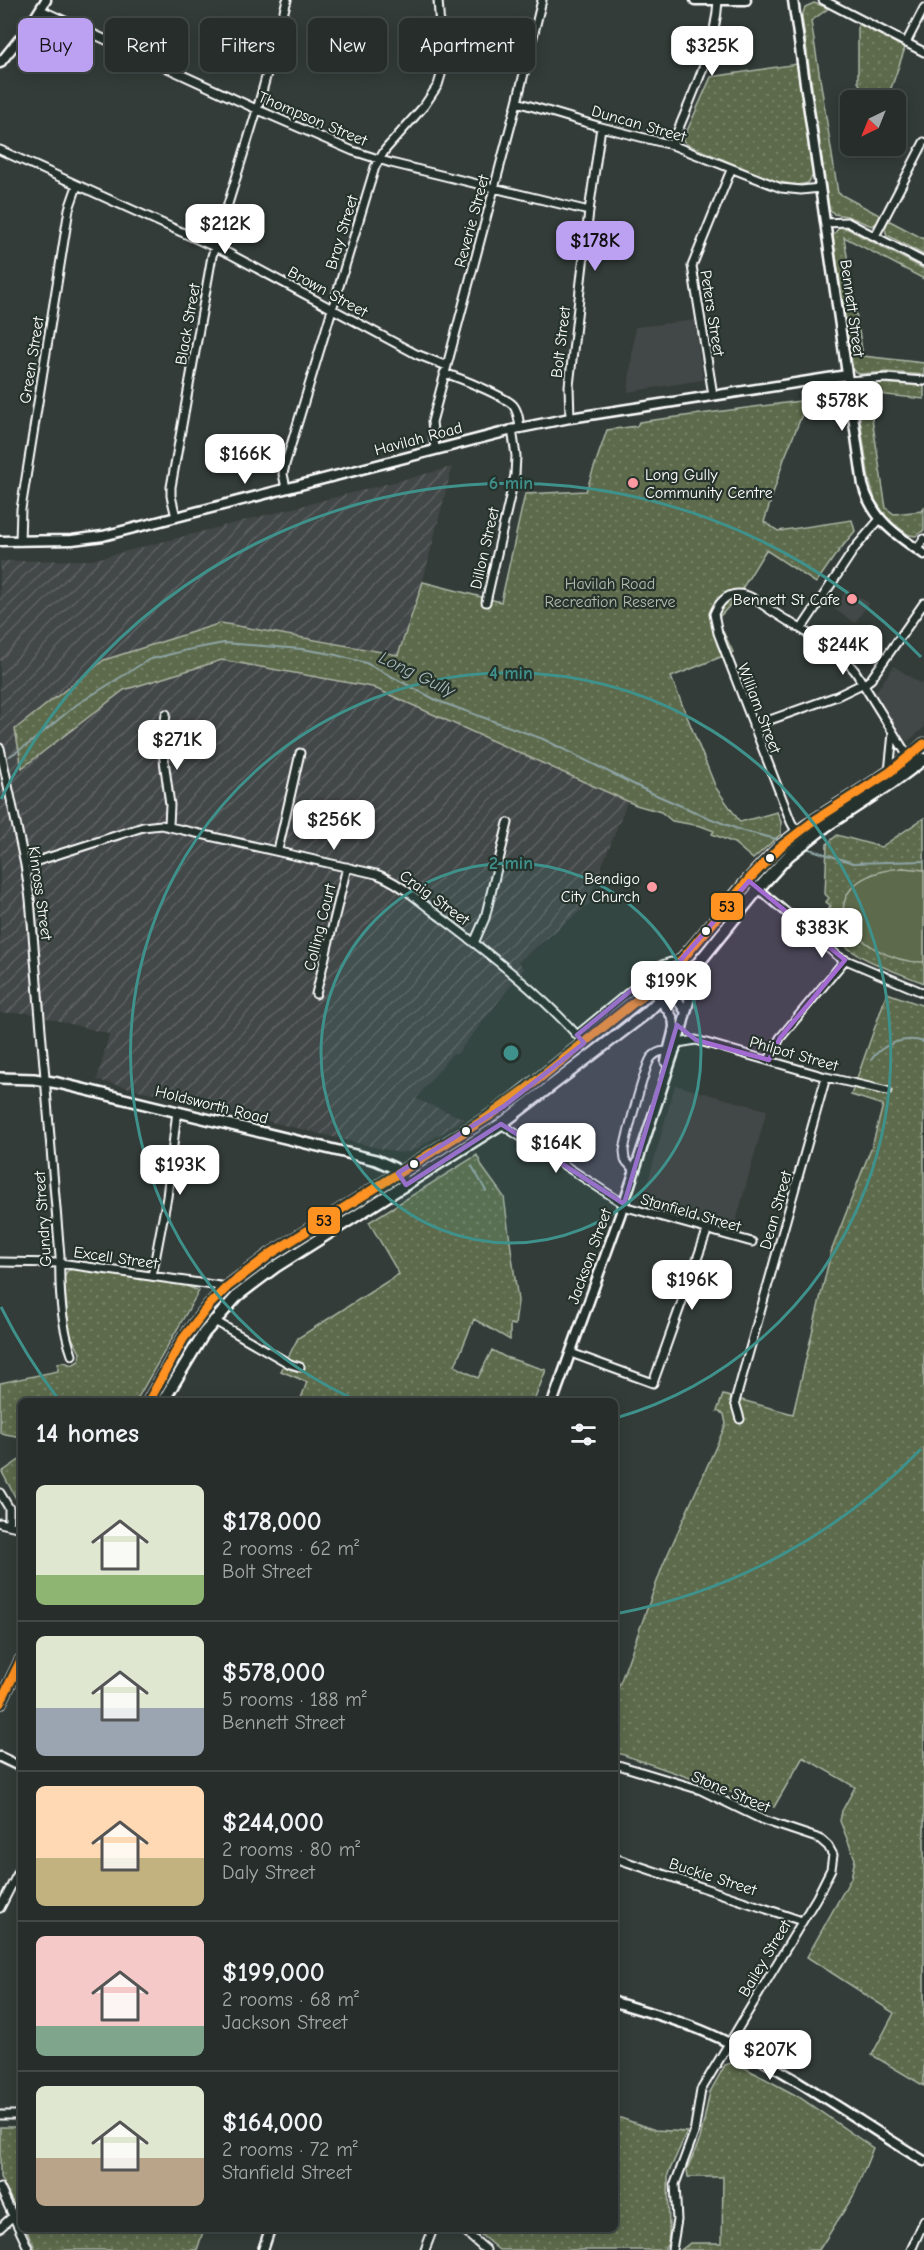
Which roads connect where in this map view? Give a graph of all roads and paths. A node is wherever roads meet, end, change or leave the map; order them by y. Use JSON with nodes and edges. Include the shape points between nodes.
{"nodes":[{"id":1,"x":46,"y":0,"type":"edge"},
{"id":2,"x":287,"y":0,"type":"edge"},
{"id":3,"x":438,"y":0,"type":"edge"},
{"id":4,"x":542,"y":0,"type":"edge"},
{"id":5,"x":694,"y":0,"type":"edge"},
{"id":6,"x":746,"y":0,"type":"edge"},
{"id":7,"x":795,"y":0,"type":"edge"},
{"id":8,"x":823,"y":0,"type":"edge"},
{"id":9,"x":718,"y":2,"type":"junction"},
{"id":10,"x":924,"y":8,"type":"edge"},
{"id":11,"x":41,"y":10,"type":"junction"},
{"id":12,"x":906,"y":43,"type":"junction"},
{"id":13,"x":924,"y":52,"type":"edge"},
{"id":14,"x":1,"y":59,"type":"edge"},
{"id":15,"x":517,"y":102,"type":"junction"},
{"id":16,"x":257,"y":110,"type":"junction"},
{"id":17,"x":601,"y":127,"type":"junction"},
{"id":18,"x":924,"y":142,"type":"edge"},
{"id":19,"x":672,"y":145,"type":"junction"},
{"id":20,"x":0,"y":150,"type":"edge"},
{"id":21,"x":378,"y":159,"type":"junction"},
{"id":22,"x":731,"y":170,"type":"junction"},
{"id":23,"x":77,"y":186,"type":"junction"},
{"id":24,"x":494,"y":187,"type":"junction"},
{"id":25,"x":820,"y":188,"type":"junction"},
{"id":26,"x":589,"y":211,"type":"junction"},
{"id":27,"x":825,"y":222,"type":"junction"},
{"id":28,"x":875,"y":236,"type":"junction"},
{"id":29,"x":215,"y":246,"type":"junction"},
{"id":30,"x":924,"y":262,"type":"edge"},
{"id":31,"x":332,"y":309,"type":"junction"},
{"id":32,"x":446,"y":369,"type":"junction"},
{"id":33,"x":848,"y":378,"type":"junction"},
{"id":34,"x":924,"y":381,"type":"edge"},
{"id":35,"x":713,"y":395,"type":"junction"},
{"id":36,"x":570,"y":418,"type":"junction"},
{"id":37,"x":516,"y":428,"type":"junction"},
{"id":38,"x":435,"y":448,"type":"junction"},
{"id":39,"x":286,"y":488,"type":"junction"},
{"id":40,"x":176,"y":517,"type":"junction"},
{"id":41,"x":879,"y":520,"type":"junction"},
{"id":42,"x":924,"y":539,"type":"edge"},
{"id":43,"x":0,"y":541,"type":"edge"},
{"id":44,"x":20,"y":541,"type":"junction"},
{"id":45,"x":921,"y":552,"type":"edge"},
{"id":46,"x":486,"y":602,"type":"dead end"},
{"id":47,"x":924,"y":603,"type":"edge"},
{"id":48,"x":802,"y":628,"type":"junction"},
{"id":49,"x":863,"y":684,"type":"junction"},
{"id":50,"x":166,"y":714,"type":"dead end"},
{"id":51,"x":753,"y":726,"type":"junction"},
{"id":52,"x":893,"y":733,"type":"junction"},
{"id":53,"x":924,"y":744,"type":"edge"},
{"id":54,"x":0,"y":748,"type":"edge"},
{"id":55,"x":300,"y":753,"type":"dead end"},
{"id":56,"x":909,"y":758,"type":"junction"},
{"id":57,"x":924,"y":759,"type":"edge"},
{"id":58,"x":889,"y":772,"type":"junction"},
{"id":59,"x":508,"y":823,"type":"dead end"},
{"id":60,"x":168,"y":825,"type":"junction"},
{"id":61,"x":797,"y":837,"type":"junction"},
{"id":62,"x":278,"y":850,"type":"junction"},
{"id":63,"x":25,"y":865,"type":"junction"},
{"id":64,"x":347,"y":867,"type":"junction"},
{"id":65,"x":749,"y":880,"type":"junction"},
{"id":66,"x":758,"y":889,"type":"junction"},
{"id":67,"x":474,"y":943,"type":"junction"},
{"id":68,"x":845,"y":960,"type":"junction"},
{"id":69,"x":700,"y":961,"type":"junction"},
{"id":70,"x":673,"y":964,"type":"junction"},
{"id":71,"x":661,"y":981,"type":"junction"},
{"id":72,"x":651,"y":990,"type":"junction"},
{"id":73,"x":671,"y":991,"type":"junction"},
{"id":74,"x":924,"y":993,"type":"edge"},
{"id":75,"x":316,"y":994,"type":"dead end"},
{"id":76,"x":661,"y":1000,"type":"junction"},
{"id":77,"x":686,"y":1012,"type":"junction"},
{"id":78,"x":645,"y":1014,"type":"junction"},
{"id":79,"x":682,"y":1028,"type":"junction"},
{"id":80,"x":581,"y":1039,"type":"junction"},
{"id":81,"x":696,"y":1040,"type":"junction"},
{"id":82,"x":678,"y":1043,"type":"junction"},
{"id":83,"x":672,"y":1052,"type":"junction"},
{"id":84,"x":769,"y":1060,"type":"junction"},
{"id":85,"x":826,"y":1077,"type":"junction"},
{"id":86,"x":0,"y":1078,"type":"edge"},
{"id":87,"x":45,"y":1080,"type":"junction"},
{"id":88,"x":886,"y":1090,"type":"dead end"},
{"id":89,"x":177,"y":1111,"type":"junction"},
{"id":90,"x":501,"y":1124,"type":"junction"},
{"id":91,"x":634,"y":1170,"type":"junction"},
{"id":92,"x":398,"y":1173,"type":"junction"},
{"id":93,"x":406,"y":1185,"type":"junction"},
{"id":94,"x":623,"y":1205,"type":"junction"},
{"id":95,"x":707,"y":1231,"type":"junction"},
{"id":96,"x":752,"y":1242,"type":"dead end"},
{"id":97,"x":0,"y":1262,"type":"edge"},
{"id":98,"x":60,"y":1263,"type":"junction"},
{"id":99,"x":152,"y":1276,"type":"junction"},
{"id":100,"x":227,"y":1287,"type":"junction"},
{"id":101,"x":213,"y":1320,"type":"junction"},
{"id":102,"x":571,"y":1353,"type":"junction"},
{"id":103,"x":72,"y":1355,"type":"dead end"},
{"id":104,"x":300,"y":1366,"type":"dead end"},
{"id":105,"x":151,"y":1398,"type":"edge"},
{"id":106,"x":165,"y":1398,"type":"edge"},
{"id":107,"x":554,"y":1398,"type":"edge"},
{"id":108,"x":740,"y":1419,"type":"dead end"},
{"id":109,"x":0,"y":1493,"type":"edge"},
{"id":110,"x":0,"y":1523,"type":"edge"},
{"id":111,"x":9,"y":1525,"type":"junction"},
{"id":112,"x":18,"y":1527,"type":"edge"},
{"id":113,"x":18,"y":1666,"type":"edge"},
{"id":114,"x":0,"y":1703,"type":"edge"},
{"id":115,"x":0,"y":1757,"type":"edge"},
{"id":116,"x":618,"y":1765,"type":"edge"},
{"id":117,"x":18,"y":1766,"type":"edge"},
{"id":118,"x":831,"y":1850,"type":"joint"},
{"id":119,"x":618,"y":1859,"type":"edge"},
{"id":120,"x":18,"y":1873,"type":"edge"},
{"id":121,"x":0,"y":1908,"type":"edge"},
{"id":122,"x":802,"y":1921,"type":"junction"},
{"id":123,"x":618,"y":2002,"type":"edge"},
{"id":124,"x":729,"y":2043,"type":"junction"},
{"id":125,"x":0,"y":2115,"type":"edge"},
{"id":126,"x":18,"y":2115,"type":"edge"},
{"id":127,"x":924,"y":2161,"type":"edge"},
{"id":128,"x":0,"y":2188,"type":"edge"},
{"id":129,"x":13,"y":2216,"type":"junction"},
{"id":130,"x":924,"y":2221,"type":"edge"},
{"id":131,"x":18,"y":2227,"type":"edge"},
{"id":132,"x":0,"y":2228,"type":"edge"},
{"id":133,"x":21,"y":2232,"type":"edge"},
{"id":134,"x":269,"y":2232,"type":"edge"},
{"id":135,"x":431,"y":2232,"type":"edge"},
{"id":136,"x":465,"y":2232,"type":"edge"},
{"id":137,"x":29,"y":2250,"type":"edge"},
{"id":138,"x":263,"y":2250,"type":"edge"},
{"id":139,"x":426,"y":2250,"type":"edge"},
{"id":140,"x":486,"y":2250,"type":"edge"},
{"id":141,"x":672,"y":2250,"type":"edge"},
{"id":142,"x":911,"y":2250,"type":"edge"}],
"edges":[{"from":1,"to":11,"type":"street"},
{"from":2,"to":16,"type":"street","name":"Black Street"},
{"from":3,"to":21,"type":"street","name":"Bray Street","via":[[442,56],[438,85]]},
{"from":4,"to":15,"type":"street","name":"Reverie Street"},
{"from":5,"to":9,"type":"street"},
{"from":6,"to":9,"type":"street"},
{"from":7,"to":25,"type":"street","name":"Bennett Street"},
{"from":8,"to":12,"type":"street"},
{"from":9,"to":19,"type":"street","via":[[715,29]]},
{"from":10,"to":12,"type":"street"},
{"from":11,"to":14,"type":"street"},
{"from":11,"to":16,"type":"street","name":"Thompson Street"},
{"from":12,"to":13,"type":"street"},
{"from":15,"to":17,"type":"street","name":"Duncan Street"},
{"from":15,"to":24,"type":"street","name":"Reverie Street"},
{"from":16,"to":21,"type":"street","name":"Thompson Street"},
{"from":16,"to":29,"type":"street","name":"Black Street"},
{"from":17,"to":19,"type":"street","name":"Duncan Street"},
{"from":17,"to":26,"type":"street","name":"Bolt Street"},
{"from":18,"to":28,"type":"street"},
{"from":19,"to":22,"type":"street","name":"Duncan Street"},
{"from":20,"to":23,"type":"street","name":"Brown Street"},
{"from":21,"to":24,"type":"street","name":"Thompson Street"},
{"from":21,"to":31,"type":"street","name":"Bray Street"},
{"from":22,"to":25,"type":"street","name":"Duncan Street","via":[[781,188]]},
{"from":22,"to":35,"type":"street","name":"Peters Street","via":[[692,266]]},
{"from":23,"to":29,"type":"street","name":"Brown Street"},
{"from":23,"to":44,"type":"street","name":"Green Street","via":[[62,252],[21,509]]},
{"from":24,"to":26,"type":"street","name":"Thompson Street"},
{"from":24,"to":32,"type":"street","name":"Reverie Street"},
{"from":25,"to":27,"type":"street","name":"Bennett Street"},
{"from":26,"to":36,"type":"street","name":"Bolt Street","via":[[568,394]]},
{"from":27,"to":28,"type":"street","via":[[847,222]]},
{"from":27,"to":33,"type":"street","name":"Bennett Street"},
{"from":28,"to":30,"type":"street"},
{"from":29,"to":31,"type":"street","name":"Brown Street"},
{"from":29,"to":40,"type":"street","name":"Black Street","via":[[171,487]]},
{"from":31,"to":32,"type":"street","name":"Brown Street"},
{"from":31,"to":39,"type":"street","name":"Bray Street","via":[[285,465]]},
{"from":32,"to":37,"type":"street","name":"Brown Street","via":[[508,402],[517,412]]},
{"from":32,"to":38,"type":"street","name":"Reverie Street","via":[[432,422]]},
{"from":33,"to":34,"type":"street","name":"Havilah Road"},
{"from":33,"to":35,"type":"street","name":"Havilah Road"},
{"from":33,"to":41,"type":"street","name":"Bennett Street","via":[[863,485]]},
{"from":35,"to":36,"type":"street","name":"Havilah Road"},
{"from":36,"to":37,"type":"street","name":"Havilah Road"},
{"from":37,"to":38,"type":"street","name":"Havilah Road"},
{"from":37,"to":46,"type":"street","name":"Dillon Street","via":[[515,475]]},
{"from":38,"to":39,"type":"street","name":"Havilah Road"},
{"from":39,"to":40,"type":"street","name":"Havilah Road"},
{"from":40,"to":44,"type":"street","name":"Havilah Road","via":[[88,539]]},
{"from":41,"to":45,"type":"street"},
{"from":41,"to":48,"type":"street","via":[[851,554]]},
{"from":42,"to":45,"type":"street"},
{"from":43,"to":44,"type":"street","name":"Havilah Road"},
{"from":47,"to":49,"type":"street","via":[[871,679]]},
{"from":48,"to":49,"type":"street","via":[[845,661]]},
{"from":48,"to":51,"type":"street","name":"William Street","via":[[743,594],[730,595],[713,617]]},
{"from":49,"to":51,"type":"street"},
{"from":49,"to":52,"type":"street"},
{"from":50,"to":60,"type":"street","via":[[162,745],[170,805]]},
{"from":51,"to":61,"type":"street","name":"William Street"},
{"from":52,"to":56,"type":"street"},
{"from":52,"to":58,"type":"street"},
{"from":53,"to":56,"type":"main road"},
{"from":54,"to":63,"type":"street","name":"Kinross Street"},
{"from":55,"to":62,"type":"street"},
{"from":56,"to":58,"type":"main road"},
{"from":57,"to":61,"type":"main road","via":[[898,779]]},
{"from":58,"to":61,"type":"main road"},
{"from":59,"to":67,"type":"street","via":[[485,918]]},
{"from":60,"to":62,"type":"street","name":"Craig Street"},
{"from":60,"to":63,"type":"street","name":"Craig Street","via":[[143,827]]},
{"from":61,"to":65,"type":"main road","via":[[782,846]]},
{"from":61,"to":66,"type":"main road","via":[[795,850]]},
{"from":62,"to":64,"type":"street","name":"Craig Street"},
{"from":63,"to":87,"type":"street","name":"Kinross Street"},
{"from":64,"to":67,"type":"street","name":"Craig Street","via":[[393,882]]},
{"from":64,"to":75,"type":"street","name":"Colling Court"},
{"from":65,"to":66,"type":"street"},
{"from":65,"to":70,"type":"main road"},
{"from":66,"to":68,"type":"street"},
{"from":66,"to":69,"type":"main road"},
{"from":67,"to":80,"type":"street","name":"Craig Street","via":[[537,995]]},
{"from":68,"to":74,"type":"street"},
{"from":68,"to":84,"type":"street","via":[[780,1038]]},
{"from":69,"to":73,"type":"main road"},
{"from":69,"to":77,"type":"street","name":"Jackson Street"},
{"from":70,"to":71,"type":"main road"},
{"from":70,"to":80,"type":"street","via":[[662,965]]},
{"from":71,"to":72,"type":"main road"},
{"from":71,"to":73,"type":"street"},
{"from":72,"to":76,"type":"street","name":"Jackson Street"},
{"from":72,"to":80,"type":"main road"},
{"from":73,"to":76,"type":"main road"},
{"from":73,"to":77,"type":"street"},
{"from":76,"to":78,"type":"main road"},
{"from":76,"to":83,"type":"street","name":"Jackson Street","via":[[675,1023]]},
{"from":77,"to":79,"type":"street","name":"Jackson Street"},
{"from":78,"to":80,"type":"main road","via":[[593,1045]]},
{"from":78,"to":90,"type":"main road"},
{"from":79,"to":81,"type":"street","name":"Philpot Street"},
{"from":79,"to":82,"type":"street","name":"Jackson Street"},
{"from":80,"to":92,"type":"main road","via":[[504,1106]]},
{"from":81,"to":82,"type":"street","name":"Philpot Street"},
{"from":81,"to":84,"type":"street","name":"Philpot Street"},
{"from":82,"to":83,"type":"street","name":"Jackson Street"},
{"from":83,"to":91,"type":"street","name":"Jackson Street"},
{"from":83,"to":91,"type":"street","via":[[661,1051],[652,1058],[641,1088],[624,1151],[625,1160]]},
{"from":84,"to":85,"type":"street","name":"Philpot Street"},
{"from":85,"to":88,"type":"street","name":"Philpot Street"},
{"from":85,"to":108,"type":"street","name":"Dean Street","via":[[735,1402]]},
{"from":86,"to":87,"type":"main road","name":"Holdsworth Road"},
{"from":87,"to":89,"type":"main road","name":"Holdsworth Road"},
{"from":87,"to":98,"type":"street","name":"Gundry Street"},
{"from":89,"to":92,"type":"main road","name":"Holdsworth Road","via":[[376,1160]]},
{"from":89,"to":99,"type":"street"},
{"from":90,"to":93,"type":"main road"},
{"from":90,"to":94,"type":"street","name":"Stanfield Street"},
{"from":91,"to":94,"type":"street","name":"Jackson Street"},
{"from":92,"to":93,"type":"main road","name":"Holdsworth Road"},
{"from":92,"to":100,"type":"main road","via":[[272,1253]]},
{"from":93,"to":101,"type":"main road","via":[[256,1280]]},
{"from":94,"to":95,"type":"street","name":"Stanfield Street"},
{"from":94,"to":102,"type":"street","name":"Jackson Street"},
{"from":95,"to":96,"type":"street","name":"Stanfield Street"},
{"from":95,"to":102,"type":"street","via":[[653,1383]]},
{"from":97,"to":98,"type":"street","name":"Excell Street"},
{"from":98,"to":99,"type":"street","name":"Excell Street"},
{"from":98,"to":103,"type":"street","name":"Gundry Street","via":[[65,1334]]},
{"from":99,"to":100,"type":"street","name":"Excell Street"},
{"from":100,"to":105,"type":"main road","via":[[183,1339]]},
{"from":101,"to":104,"type":"street"},
{"from":101,"to":106,"type":"main road"},
{"from":102,"to":107,"type":"street","name":"Jackson Street"},
{"from":109,"to":111,"type":"street","via":[[9,1508]]},
{"from":110,"to":111,"type":"street"},
{"from":111,"to":112,"type":"street"},
{"from":113,"to":114,"type":"main road"},
{"from":115,"to":117,"type":"street"},
{"from":116,"to":118,"type":"street","name":"Stone Street","via":[[713,1795],[763,1820],[814,1836]]},
{"from":118,"to":122,"type":"street","name":"Bailey Street","via":[[831,1869]]},
{"from":119,"to":122,"type":"street","name":"Buckie Street"},
{"from":120,"to":121,"type":"street"},
{"from":122,"to":124,"type":"street","name":"Bailey Street"},
{"from":123,"to":124,"type":"street"},
{"from":124,"to":127,"type":"street"},
{"from":124,"to":141,"type":"street","name":"Bailey Street","via":[[701,2090],[694,2133],[676,2178]]},
{"from":125,"to":126,"type":"street"},
{"from":128,"to":129,"type":"street"},
{"from":129,"to":131,"type":"street"},
{"from":129,"to":132,"type":"street"},
{"from":130,"to":142,"type":"street"},
{"from":133,"to":137,"type":"street"},
{"from":134,"to":138,"type":"street"},
{"from":135,"to":139,"type":"street"},
{"from":136,"to":140,"type":"street"}]}
